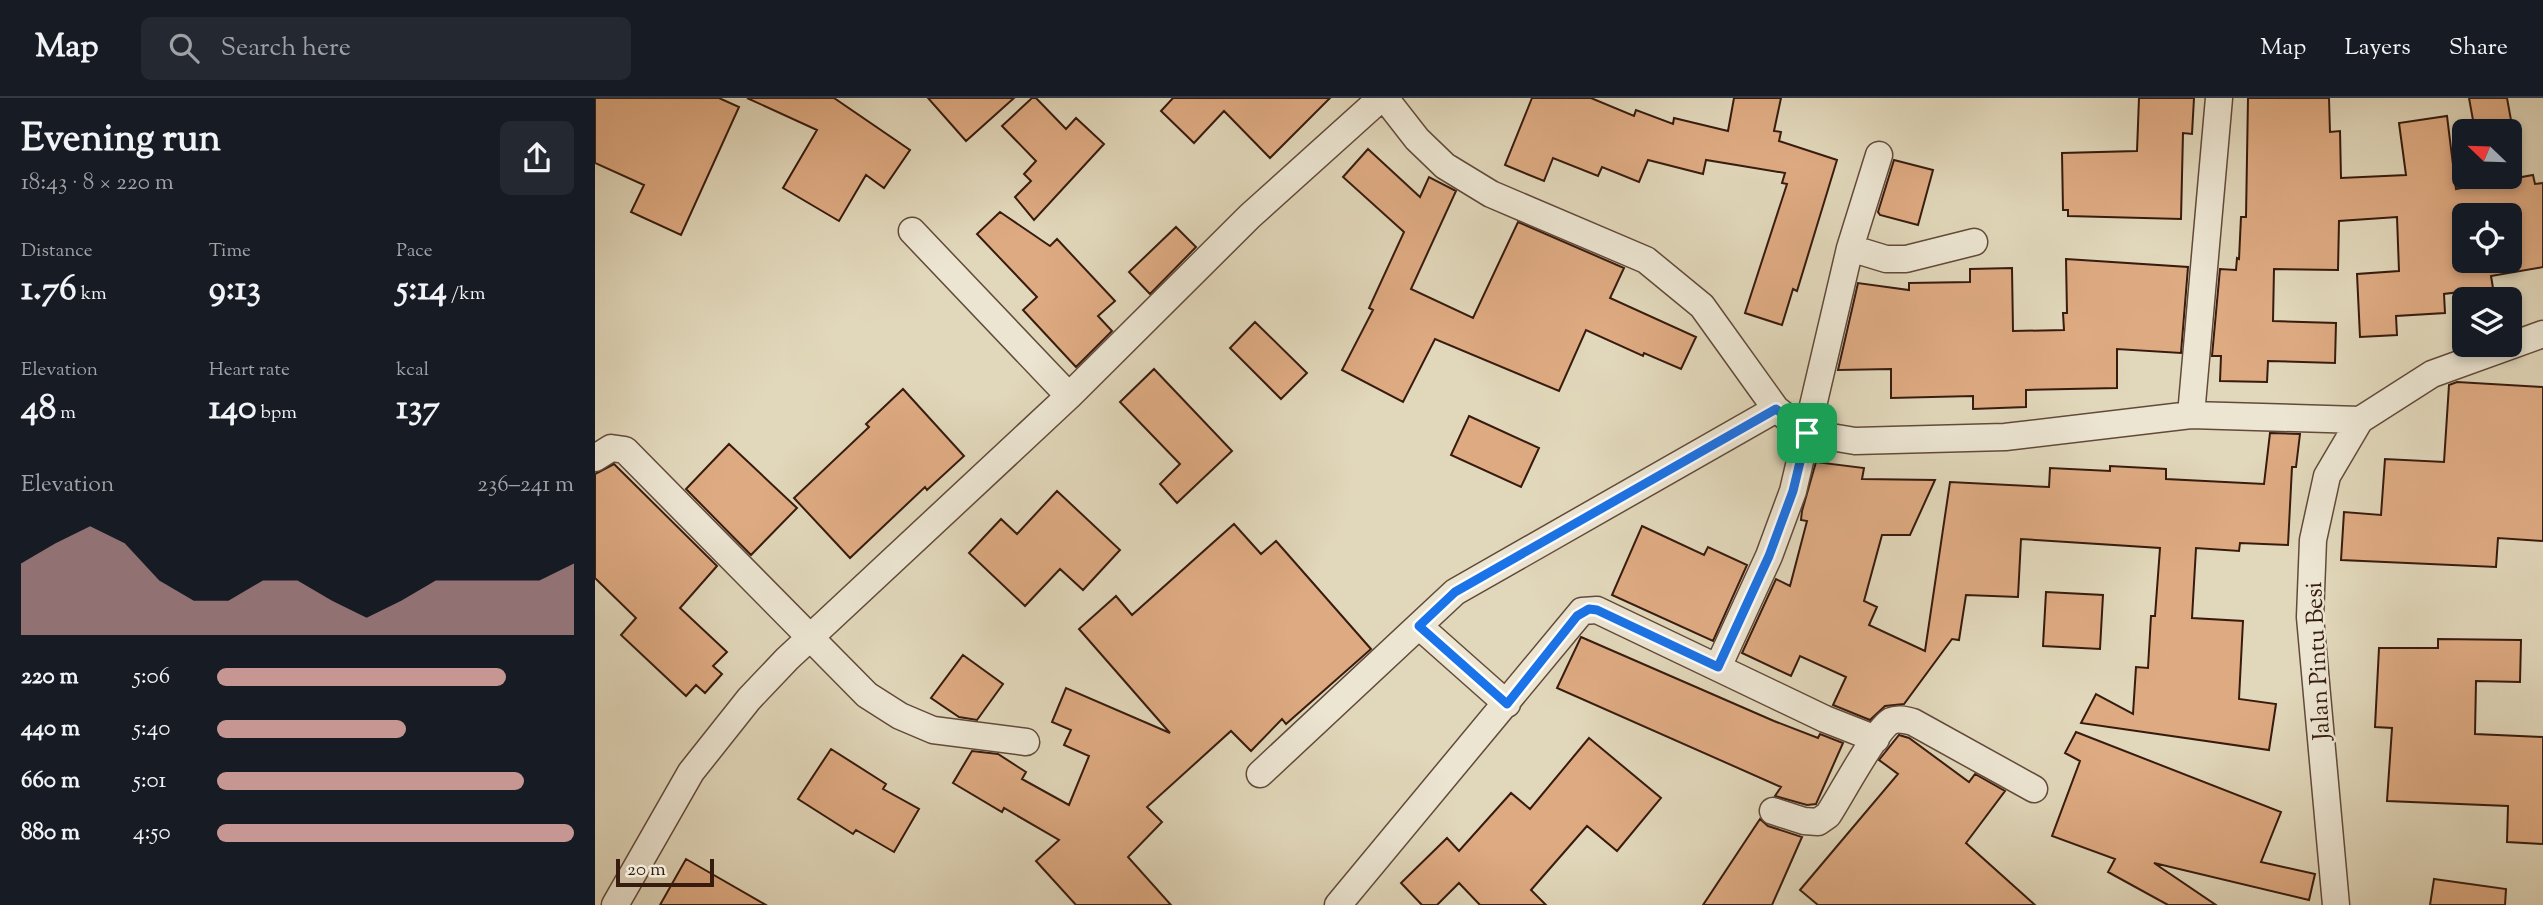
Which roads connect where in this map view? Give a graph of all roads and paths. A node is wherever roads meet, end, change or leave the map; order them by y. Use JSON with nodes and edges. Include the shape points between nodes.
{"nodes":[{"id":1,"x":1383,"y":98,"type":"edge"},
{"id":2,"x":2219,"y":98,"type":"edge"},
{"id":3,"x":1879,"y":155,"type":"dead end"},
{"id":4,"x":912,"y":230,"type":"dead end"},
{"id":5,"x":1975,"y":242,"type":"dead end"},
{"id":6,"x":1850,"y":248,"type":"junction"},
{"id":7,"x":2543,"y":334,"type":"edge"},
{"id":8,"x":1069,"y":396,"type":"junction"},
{"id":9,"x":1776,"y":409,"type":"junction"},
{"id":10,"x":2190,"y":415,"type":"junction"},
{"id":11,"x":2360,"y":420,"type":"junction"},
{"id":12,"x":1807,"y":433,"type":"junction"},
{"id":13,"x":595,"y":458,"type":"edge"},
{"id":14,"x":1419,"y":626,"type":"junction"},
{"id":15,"x":809,"y":639,"type":"junction"},
{"id":16,"x":1718,"y":667,"type":"junction"},
{"id":17,"x":1507,"y":704,"type":"junction"},
{"id":18,"x":1876,"y":739,"type":"junction"},
{"id":19,"x":1026,"y":742,"type":"dead end"},
{"id":20,"x":1260,"y":774,"type":"dead end"},
{"id":21,"x":2034,"y":789,"type":"dead end"},
{"id":22,"x":1773,"y":811,"type":"dead end"},
{"id":23,"x":615,"y":905,"type":"edge"},
{"id":24,"x":1338,"y":905,"type":"edge"},
{"id":25,"x":2336,"y":905,"type":"edge"}],
"edges":[{"from":1,"to":8,"type":"street","via":[[1250,216]]},
{"from":1,"to":9,"type":"street","via":[[1445,166],[1491,194],[1646,260],[1702,306]]},
{"from":2,"to":10,"type":"street"},
{"from":3,"to":6,"type":"street"},
{"from":4,"to":8,"type":"street"},
{"from":5,"to":6,"type":"street","via":[[1906,259],[1886,259]]},
{"from":6,"to":12,"type":"street"},
{"from":7,"to":11,"type":"street","name":"Jalan Pintu Besi","via":[[2431,374]]},
{"from":8,"to":15,"type":"street"},
{"from":9,"to":12,"type":"street"},
{"from":9,"to":14,"type":"street","via":[[1455,592]]},
{"from":10,"to":11,"type":"street"},
{"from":10,"to":12,"type":"street","via":[[2004,437],[1855,441]]},
{"from":11,"to":25,"type":"street","name":"Jalan Pintu Besi","via":[[2327,476],[2313,540],[2310,617]]},
{"from":12,"to":16,"type":"street","via":[[1793,491],[1769,556]]},
{"from":13,"to":15,"type":"street","via":[[611,448],[625,450]]},
{"from":14,"to":17,"type":"street"},
{"from":14,"to":20,"type":"street"},
{"from":15,"to":19,"type":"street","via":[[867,695],[900,716],[933,730]]},
{"from":15,"to":23,"type":"street","via":[[749,699],[691,772]]},
{"from":16,"to":17,"type":"street","via":[[1589,609],[1577,616]]},
{"from":16,"to":18,"type":"street"},
{"from":17,"to":24,"type":"street"},
{"from":18,"to":21,"type":"street","via":[[1895,719],[1913,722]]},
{"from":18,"to":22,"type":"street","via":[[1828,815],[1818,822]]}]}
